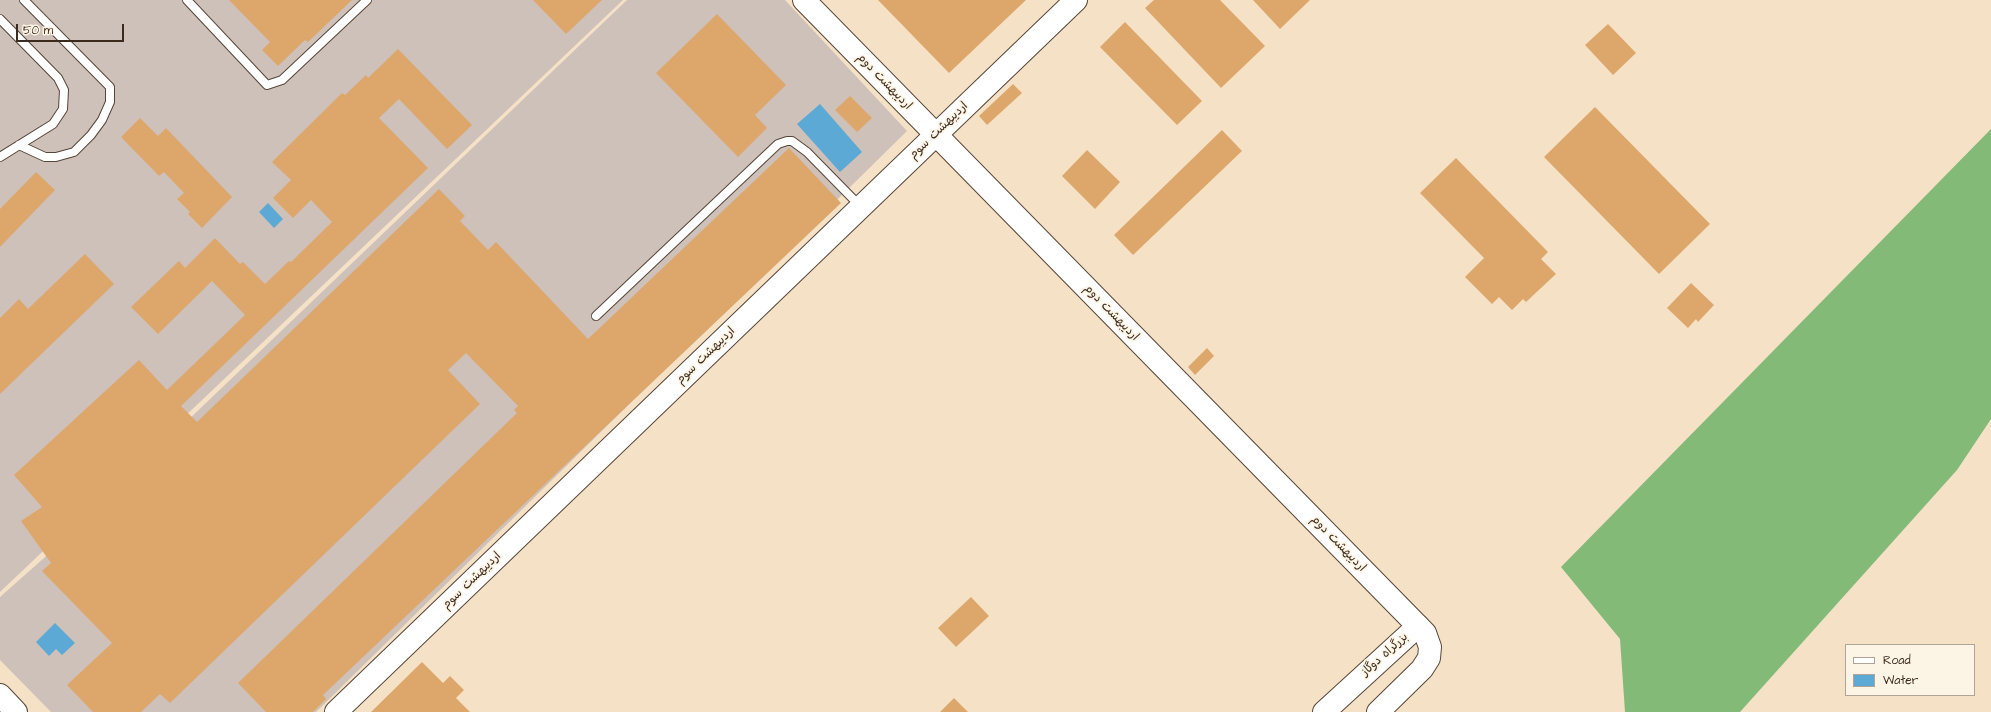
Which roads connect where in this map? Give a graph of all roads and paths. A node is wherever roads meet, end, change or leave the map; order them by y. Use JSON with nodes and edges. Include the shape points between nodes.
{"nodes":[{"id":1,"x":24,"y":0,"type":"edge"},
{"id":2,"x":186,"y":0,"type":"edge"},
{"id":3,"x":366,"y":0,"type":"edge"},
{"id":4,"x":804,"y":0,"type":"edge"},
{"id":5,"x":1076,"y":0,"type":"edge"},
{"id":6,"x":0,"y":19,"type":"edge"},
{"id":7,"x":936,"y":135,"type":"junction"},
{"id":8,"x":19,"y":145,"type":"junction"},
{"id":9,"x":0,"y":157,"type":"edge"},
{"id":10,"x":861,"y":207,"type":"junction"},
{"id":11,"x":596,"y":316,"type":"dead end"},
{"id":12,"x":1418,"y":626,"type":"junction"},
{"id":13,"x":0,"y":695,"type":"edge"},
{"id":14,"x":16,"y":712,"type":"edge"},
{"id":15,"x":336,"y":712,"type":"edge"},
{"id":16,"x":1324,"y":712,"type":"edge"},
{"id":17,"x":1378,"y":712,"type":"edge"}],
"edges":[{"from":1,"to":8,"type":"lane","via":[[110,87],[110,102],[102,120],[74,152],[45,157]]},
{"from":2,"to":3,"type":"lane","via":[[267,85],[282,80]]},
{"from":4,"to":7,"type":"main road","name":"اردیبهشت دوم"},
{"from":5,"to":7,"type":"main road","name":"اردیبهشت سوم"},
{"from":6,"to":8,"type":"lane","via":[[58,78],[64,90],[63,109],[53,124]]},
{"from":7,"to":10,"type":"main road","name":"اردیبهشت سوم"},
{"from":7,"to":12,"type":"main road","name":"اردیبهشت دوم"},
{"from":8,"to":9,"type":"lane"},
{"from":10,"to":11,"type":"lane","via":[[807,152],[787,140],[778,144]]},
{"from":10,"to":15,"type":"main road","name":"اردیبهشت سوم"},
{"from":12,"to":16,"type":"main road","name":"بزرگراه دوگاز"},
{"from":12,"to":17,"type":"main road","name":"بزرگراه دوگاز","via":[[1425,633],[1430,647],[1429,658],[1422,669]]},
{"from":13,"to":14,"type":"main road"}]}
